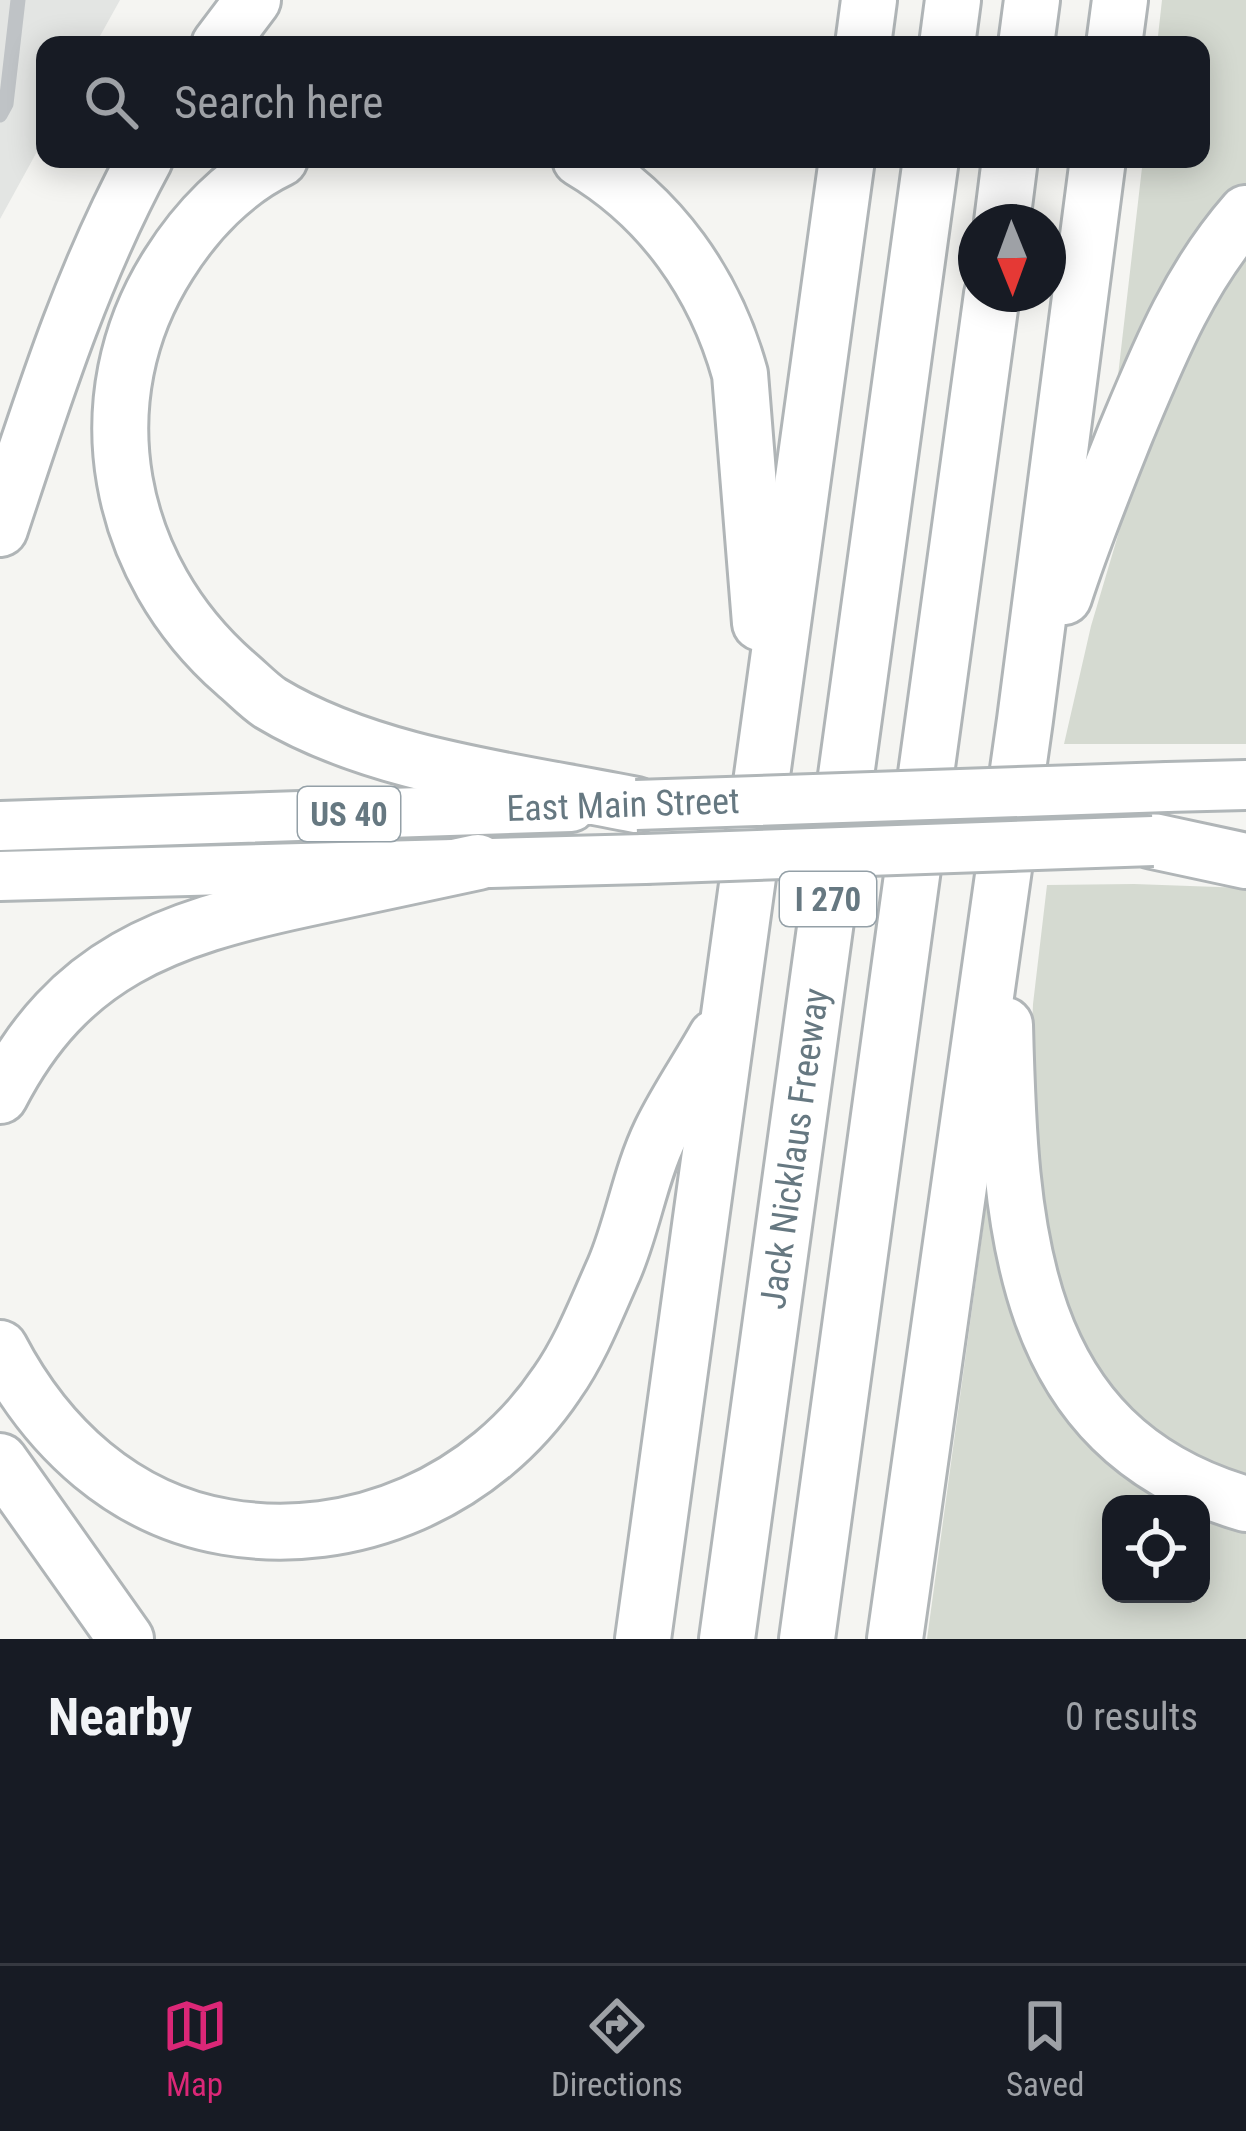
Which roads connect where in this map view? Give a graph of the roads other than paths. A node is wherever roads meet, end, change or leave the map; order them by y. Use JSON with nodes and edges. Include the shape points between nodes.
{"nodes":[{"id":1,"x":18,"y":0,"type":"edge"},
{"id":2,"x":253,"y":0,"type":"edge"},
{"id":3,"x":869,"y":0,"type":"edge"},
{"id":4,"x":953,"y":0,"type":"edge"},
{"id":5,"x":1032,"y":0,"type":"edge"},
{"id":6,"x":1120,"y":0,"type":"edge"},
{"id":7,"x":226,"y":36,"type":"edge"},
{"id":8,"x":864,"y":36,"type":"edge"},
{"id":9,"x":947,"y":36,"type":"edge"},
{"id":10,"x":1027,"y":36,"type":"edge"},
{"id":11,"x":1115,"y":36,"type":"edge"},
{"id":12,"x":0,"y":115,"type":"edge"},
{"id":13,"x":140,"y":168,"type":"edge"},
{"id":14,"x":265,"y":168,"type":"edge"},
{"id":15,"x":594,"y":168,"type":"edge"},
{"id":16,"x":847,"y":168,"type":"edge"},
{"id":17,"x":930,"y":168,"type":"edge"},
{"id":18,"x":1009,"y":168,"type":"edge"},
{"id":19,"x":1097,"y":168,"type":"edge"},
{"id":20,"x":1004,"y":204,"type":"edge"},
{"id":21,"x":1246,"y":213,"type":"edge"},
{"id":22,"x":990,"y":312,"type":"edge"},
{"id":23,"x":0,"y":529,"type":"edge"},
{"id":24,"x":1024,"y":720,"type":"junction"},
{"id":25,"x":767,"y":740,"type":"junction"},
{"id":26,"x":1246,"y":785,"type":"edge"},
{"id":27,"x":636,"y":805,"type":"junction"},
{"id":28,"x":0,"y":826,"type":"edge"},
{"id":29,"x":1246,"y":838,"type":"edge"},
{"id":30,"x":1154,"y":841,"type":"junction"},
{"id":31,"x":1246,"y":861,"type":"edge"},
{"id":32,"x":478,"y":862,"type":"junction"},
{"id":33,"x":1001,"y":875,"type":"junction"},
{"id":34,"x":0,"y":876,"type":"edge"},
{"id":35,"x":729,"y":1015,"type":"junction"},
{"id":36,"x":0,"y":1096,"type":"edge"},
{"id":37,"x":0,"y":1348,"type":"edge"},
{"id":38,"x":0,"y":1461,"type":"edge"},
{"id":39,"x":1246,"y":1504,"type":"edge"},
{"id":40,"x":126,"y":1639,"type":"edge"},
{"id":41,"x":643,"y":1639,"type":"edge"},
{"id":42,"x":727,"y":1639,"type":"edge"},
{"id":43,"x":807,"y":1639,"type":"edge"},
{"id":44,"x":895,"y":1639,"type":"edge"}],
"edges":[{"from":1,"to":12,"type":"lane"},
{"from":2,"to":7,"type":"highway"},
{"from":3,"to":8,"type":"highway"},
{"from":4,"to":9,"type":"highway"},
{"from":5,"to":10,"type":"highway"},
{"from":6,"to":11,"type":"highway"},
{"from":13,"to":23,"type":"highway","via":[[69,319]]},
{"from":14,"to":27,"type":"highway","via":[[184,240],[130,345],[123,468],[159,584],[184,622],[267,701],[328,732]]},
{"from":15,"to":25,"type":"highway","via":[[680,248],[730,340],[752,490]]},
{"from":16,"to":25,"type":"highway"},
{"from":17,"to":42,"type":"highway","name":"Jack Nicklaus Freeway","number":"I 270"},
{"from":18,"to":20,"type":"highway"},
{"from":19,"to":24,"type":"highway"},
{"from":21,"to":24,"type":"highway","via":[[1213,250],[1171,322],[1081,544]]},
{"from":22,"to":43,"type":"highway","number":"I 270"},
{"from":24,"to":33,"type":"highway"},
{"from":25,"to":35,"type":"highway"},
{"from":26,"to":27,"type":"main road","name":"East Main Street","number":"US 40","bridge":true},
{"from":27,"to":28,"type":"main road","name":"East Main Street","number":"US 40"},
{"from":29,"to":30,"type":"main road","name":"East Main Street","number":"US 40"},
{"from":30,"to":31,"type":"highway"},
{"from":30,"to":32,"type":"main road","name":"East Main Street","number":"US 40","bridge":true},
{"from":32,"to":34,"type":"main road","name":"East Main Street","number":"US 40"},
{"from":32,"to":36,"type":"highway","via":[[243,911],[156,940],[64,1004]]},
{"from":33,"to":39,"type":"highway","via":[[1009,1133],[1024,1265],[1043,1324],[1095,1414],[1154,1463]]},
{"from":33,"to":44,"type":"highway"},
{"from":35,"to":37,"type":"highway","via":[[660,1134],[616,1264],[558,1382],[491,1455],[423,1500],[314,1532],[193,1519],[116,1484],[64,1441]]},
{"from":35,"to":41,"type":"highway"},
{"from":38,"to":40,"type":"highway"}]}
